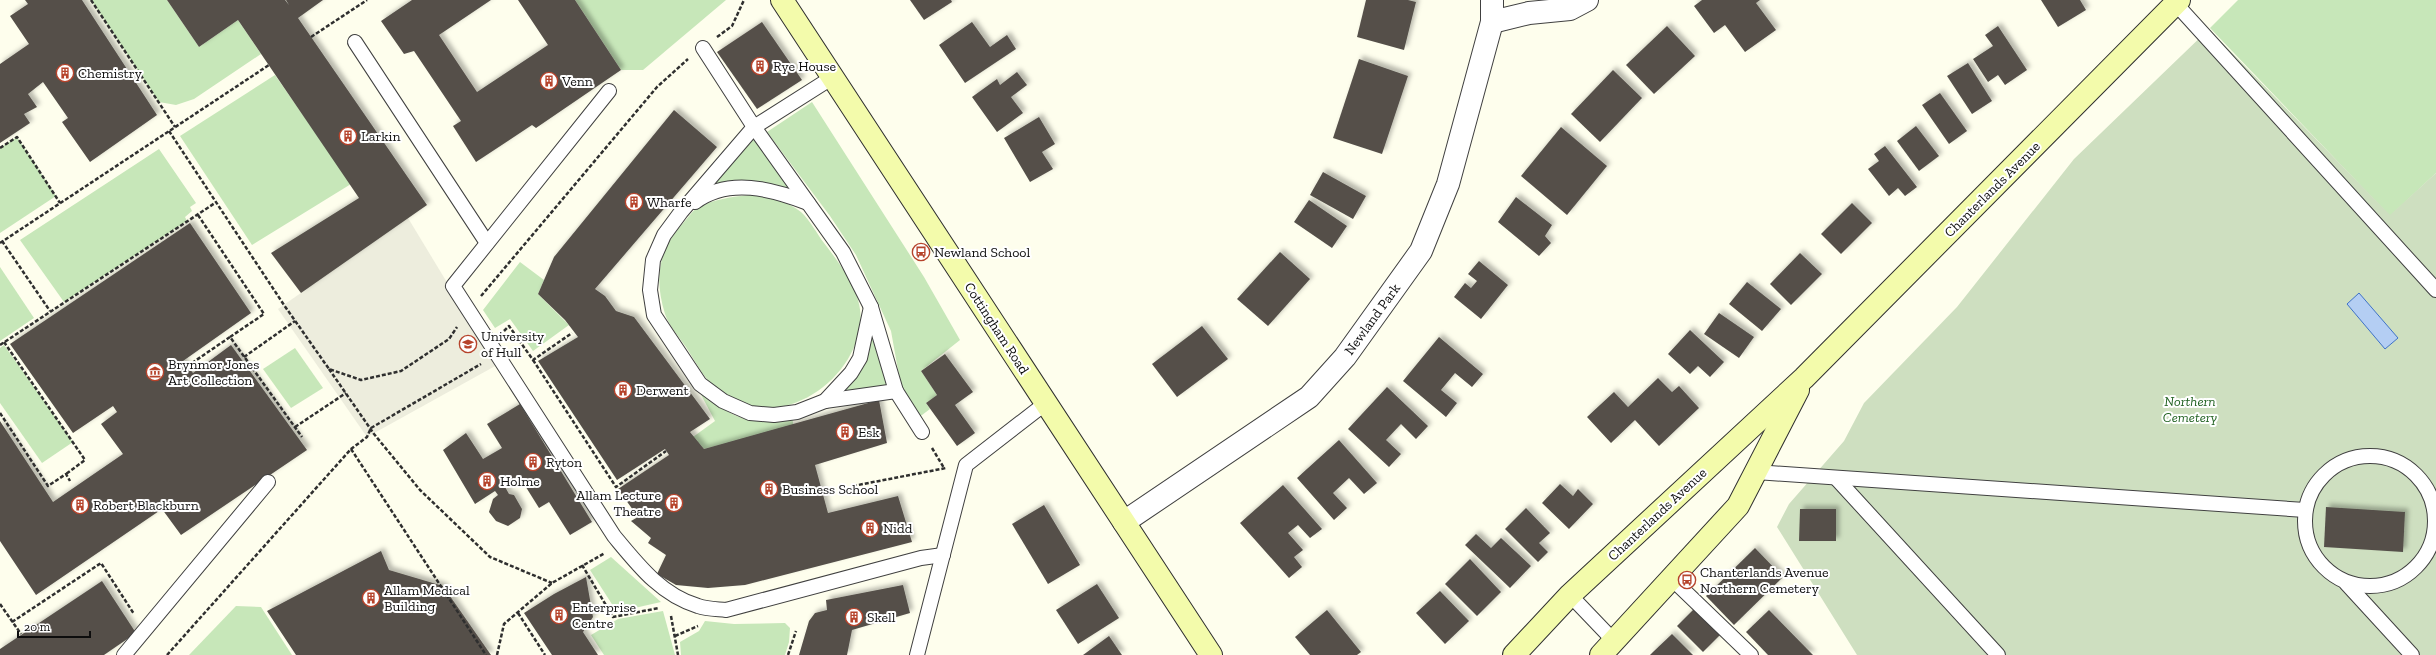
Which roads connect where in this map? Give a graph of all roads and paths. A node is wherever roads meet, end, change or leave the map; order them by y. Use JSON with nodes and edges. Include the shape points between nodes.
{"nodes":[{"id":1,"x":91,"y":0,"type":"edge"},
{"id":2,"x":367,"y":0,"type":"edge"},
{"id":3,"x":744,"y":0,"type":"edge"},
{"id":4,"x":782,"y":0,"type":"edge"},
{"id":5,"x":1492,"y":0,"type":"edge"},
{"id":6,"x":1587,"y":0,"type":"edge"},
{"id":7,"x":2178,"y":2,"type":"edge"},
{"id":8,"x":1492,"y":22,"type":"junction"},
{"id":9,"x":311,"y":37,"type":"dead end"},
{"id":10,"x":355,"y":42,"type":"dead end"},
{"id":11,"x":703,"y":48,"type":"junction"},
{"id":12,"x":269,"y":65,"type":"dead end"},
{"id":13,"x":833,"y":77,"type":"junction"},
{"id":14,"x":609,"y":91,"type":"dead end"},
{"id":15,"x":175,"y":127,"type":"junction"},
{"id":16,"x":754,"y":127,"type":"junction"},
{"id":17,"x":169,"y":131,"type":"junction"},
{"id":18,"x":0,"y":148,"type":"edge"},
{"id":19,"x":60,"y":203,"type":"junction"},
{"id":20,"x":215,"y":203,"type":"junction"},
{"id":21,"x":808,"y":203,"type":"junction"},
{"id":22,"x":681,"y":212,"type":"junction"},
{"id":23,"x":198,"y":215,"type":"junction"},
{"id":24,"x":1,"y":242,"type":"edge"},
{"id":25,"x":487,"y":243,"type":"junction"},
{"id":26,"x":2436,"y":290,"type":"edge"},
{"id":27,"x":871,"y":307,"type":"junction"},
{"id":28,"x":470,"y":310,"type":"junction"},
{"id":29,"x":50,"y":311,"type":"junction"},
{"id":30,"x":295,"y":321,"type":"junction"},
{"id":31,"x":572,"y":333,"type":"dead end"},
{"id":32,"x":497,"y":335,"type":"dead end"},
{"id":33,"x":230,"y":337,"type":"junction"},
{"id":34,"x":4,"y":342,"type":"junction"},
{"id":35,"x":0,"y":345,"type":"edge"},
{"id":36,"x":497,"y":355,"type":"junction"},
{"id":37,"x":244,"y":357,"type":"junction"},
{"id":38,"x":533,"y":360,"type":"junction"},
{"id":39,"x":192,"y":363,"type":"dead end"},
{"id":40,"x":329,"y":369,"type":"junction"},
{"id":41,"x":1804,"y":378,"type":"junction"},
{"id":42,"x":896,"y":391,"type":"junction"},
{"id":43,"x":346,"y":393,"type":"junction"},
{"id":44,"x":825,"y":401,"type":"junction"},
{"id":45,"x":1046,"y":403,"type":"junction"},
{"id":46,"x":0,"y":413,"type":"edge"},
{"id":47,"x":295,"y":427,"type":"junction"},
{"id":48,"x":371,"y":428,"type":"junction"},
{"id":49,"x":922,"y":432,"type":"joint"},
{"id":50,"x":302,"y":437,"type":"dead end"},
{"id":51,"x":351,"y":449,"type":"junction"},
{"id":52,"x":666,"y":451,"type":"dead end"},
{"id":53,"x":966,"y":464,"type":"junction"},
{"id":54,"x":944,"y":468,"type":"junction"},
{"id":55,"x":1756,"y":472,"type":"junction"},
{"id":56,"x":66,"y":474,"type":"junction"},
{"id":57,"x":1836,"y":478,"type":"junction"},
{"id":58,"x":70,"y":481,"type":"dead end"},
{"id":59,"x":268,"y":482,"type":"dead end"},
{"id":60,"x":853,"y":486,"type":"dead end"},
{"id":61,"x":2305,"y":510,"type":"junction"},
{"id":62,"x":2436,"y":510,"type":"edge"},
{"id":63,"x":1124,"y":522,"type":"junction"},
{"id":64,"x":621,"y":544,"type":"junction"},
{"id":65,"x":943,"y":555,"type":"junction"},
{"id":66,"x":582,"y":565,"type":"junction"},
{"id":67,"x":1671,"y":578,"type":"junction"},
{"id":68,"x":552,"y":582,"type":"junction"},
{"id":69,"x":2346,"y":583,"type":"junction"},
{"id":70,"x":1570,"y":595,"type":"junction"},
{"id":71,"x":0,"y":604,"type":"edge"},
{"id":72,"x":661,"y":608,"type":"dead end"},
{"id":73,"x":518,"y":613,"type":"junction"},
{"id":74,"x":670,"y":614,"type":"dead end"},
{"id":75,"x":700,"y":620,"type":"dead end"},
{"id":76,"x":12,"y":622,"type":"junction"},
{"id":77,"x":145,"y":630,"type":"junction"},
{"id":78,"x":796,"y":631,"type":"dead end"},
{"id":79,"x":21,"y":634,"type":"dead end"},
{"id":80,"x":675,"y":636,"type":"junction"},
{"id":81,"x":1608,"y":648,"type":"edge"},
{"id":82,"x":124,"y":655,"type":"edge"},
{"id":83,"x":167,"y":655,"type":"edge"},
{"id":84,"x":486,"y":655,"type":"edge"},
{"id":85,"x":497,"y":655,"type":"edge"},
{"id":86,"x":545,"y":655,"type":"edge"},
{"id":87,"x":678,"y":655,"type":"edge"},
{"id":88,"x":788,"y":655,"type":"edge"},
{"id":89,"x":917,"y":655,"type":"edge"},
{"id":90,"x":1211,"y":655,"type":"edge"},
{"id":91,"x":1514,"y":655,"type":"edge"},
{"id":92,"x":1751,"y":655,"type":"edge"},
{"id":93,"x":1998,"y":655,"type":"edge"},
{"id":94,"x":2412,"y":655,"type":"edge"}],
"edges":[{"from":1,"to":15,"type":"path"},
{"from":2,"to":9,"type":"path"},
{"from":3,"to":11,"type":"path","via":[[732,26]]},
{"from":4,"to":13,"type":"street","name":"Cottingham Road"},
{"from":5,"to":8,"type":"street","name":"Newland Park"},
{"from":6,"to":8,"type":"street","via":[[1570,9],[1529,13]]},
{"from":7,"to":26,"type":"lane"},
{"from":7,"to":41,"type":"street","name":"Chanterlands Avenue"},
{"from":8,"to":63,"type":"street","name":"Newland Park","via":[[1448,184],[1421,251],[1345,357],[1309,397]]},
{"from":10,"to":25,"type":"lane"},
{"from":11,"to":16,"type":"lane"},
{"from":11,"to":28,"type":"path","via":[[678,65],[657,87]]},
{"from":12,"to":15,"type":"path"},
{"from":13,"to":16,"type":"lane"},
{"from":13,"to":45,"type":"street","name":"Cottingham Road"},
{"from":14,"to":25,"type":"lane"},
{"from":15,"to":17,"type":"path"},
{"from":16,"to":21,"type":"lane"},
{"from":16,"to":22,"type":"lane"},
{"from":17,"to":19,"type":"path"},
{"from":17,"to":20,"type":"path"},
{"from":18,"to":19,"type":"path","via":[[17,137]]},
{"from":19,"to":24,"type":"path"},
{"from":20,"to":23,"type":"path"},
{"from":20,"to":30,"type":"path"},
{"from":21,"to":22,"type":"lane","via":[[766,189],[747,187],[704,195]]},
{"from":21,"to":27,"type":"lane","via":[[843,252]]},
{"from":22,"to":44,"type":"lane","via":[[664,235],[653,260],[650,290],[654,314],[700,384],[723,401],[750,413],[774,415],[797,412]]},
{"from":23,"to":29,"type":"path"},
{"from":23,"to":33,"type":"path","via":[[264,314]]},
{"from":24,"to":29,"type":"path"},
{"from":25,"to":28,"type":"lane","via":[[453,286]]},
{"from":27,"to":42,"type":"lane"},
{"from":27,"to":44,"type":"lane","via":[[860,358],[851,373]]},
{"from":28,"to":36,"type":"lane"},
{"from":28,"to":40,"type":"path","via":[[449,339],[400,371],[361,380]]},
{"from":29,"to":34,"type":"path"},
{"from":30,"to":37,"type":"path"},
{"from":30,"to":40,"type":"path"},
{"from":31,"to":38,"type":"path"},
{"from":32,"to":38,"type":"path","via":[[509,326]]},
{"from":33,"to":37,"type":"path"},
{"from":33,"to":39,"type":"path"},
{"from":34,"to":35,"type":"path"},
{"from":34,"to":56,"type":"path","via":[[85,460]]},
{"from":36,"to":48,"type":"path"},
{"from":36,"to":64,"type":"lane","via":[[593,506]]},
{"from":37,"to":47,"type":"path"},
{"from":38,"to":52,"type":"path","via":[[616,487]]},
{"from":40,"to":43,"type":"path"},
{"from":41,"to":55,"type":"street","name":"Chanterlands Avenue"},
{"from":41,"to":70,"type":"street","name":"Chanterlands Avenue"},
{"from":42,"to":44,"type":"lane"},
{"from":42,"to":49,"type":"lane"},
{"from":43,"to":47,"type":"path"},
{"from":43,"to":48,"type":"path"},
{"from":45,"to":53,"type":"lane"},
{"from":45,"to":63,"type":"street","name":"Cottingham Road"},
{"from":46,"to":56,"type":"path","via":[[48,486]]},
{"from":47,"to":50,"type":"path"},
{"from":48,"to":51,"type":"path","via":[[367,437]]},
{"from":48,"to":68,"type":"path","via":[[420,490],[490,557]]},
{"from":49,"to":54,"type":"path"},
{"from":51,"to":83,"type":"path"},
{"from":51,"to":84,"type":"path"},
{"from":53,"to":54,"type":"path"},
{"from":53,"to":65,"type":"lane"},
{"from":54,"to":60,"type":"path"},
{"from":55,"to":57,"type":"lane"},
{"from":55,"to":67,"type":"street","name":"Chanterlands Avenue","via":[[1738,506]]},
{"from":56,"to":58,"type":"path"},
{"from":57,"to":61,"type":"lane"},
{"from":57,"to":93,"type":"lane"},
{"from":59,"to":77,"type":"lane"},
{"from":61,"to":62,"type":"lane","via":[[2312,489],[2330,469],[2355,457],[2382,457],[2404,465],[2421,480]]},
{"from":61,"to":69,"type":"lane","via":[[2306,537],[2315,558]]},
{"from":62,"to":69,"type":"lane","via":[[2434,537],[2418,566],[2396,582],[2368,587]]},
{"from":63,"to":90,"type":"street","name":"Cottingham Road"},
{"from":64,"to":65,"type":"lane","via":[[642,570],[668,591],[698,606],[726,610],[921,558]]},
{"from":64,"to":66,"type":"path"},
{"from":65,"to":89,"type":"lane"},
{"from":66,"to":68,"type":"path"},
{"from":66,"to":72,"type":"path","via":[[613,617]]},
{"from":67,"to":81,"type":"street","name":"Chanterlands Avenue"},
{"from":67,"to":92,"type":"lane"},
{"from":68,"to":73,"type":"path"},
{"from":69,"to":94,"type":"lane"},
{"from":70,"to":81,"type":"lane"},
{"from":70,"to":91,"type":"street","name":"Chanterlands Avenue"},
{"from":71,"to":76,"type":"path"},
{"from":73,"to":85,"type":"path","via":[[504,624]]},
{"from":73,"to":86,"type":"path"},
{"from":74,"to":80,"type":"path"},
{"from":75,"to":80,"type":"path","via":[[697,628]]},
{"from":76,"to":77,"type":"path","via":[[101,563]]},
{"from":76,"to":79,"type":"path"},
{"from":77,"to":82,"type":"lane"},
{"from":78,"to":88,"type":"path"},
{"from":80,"to":87,"type":"path"}]}
